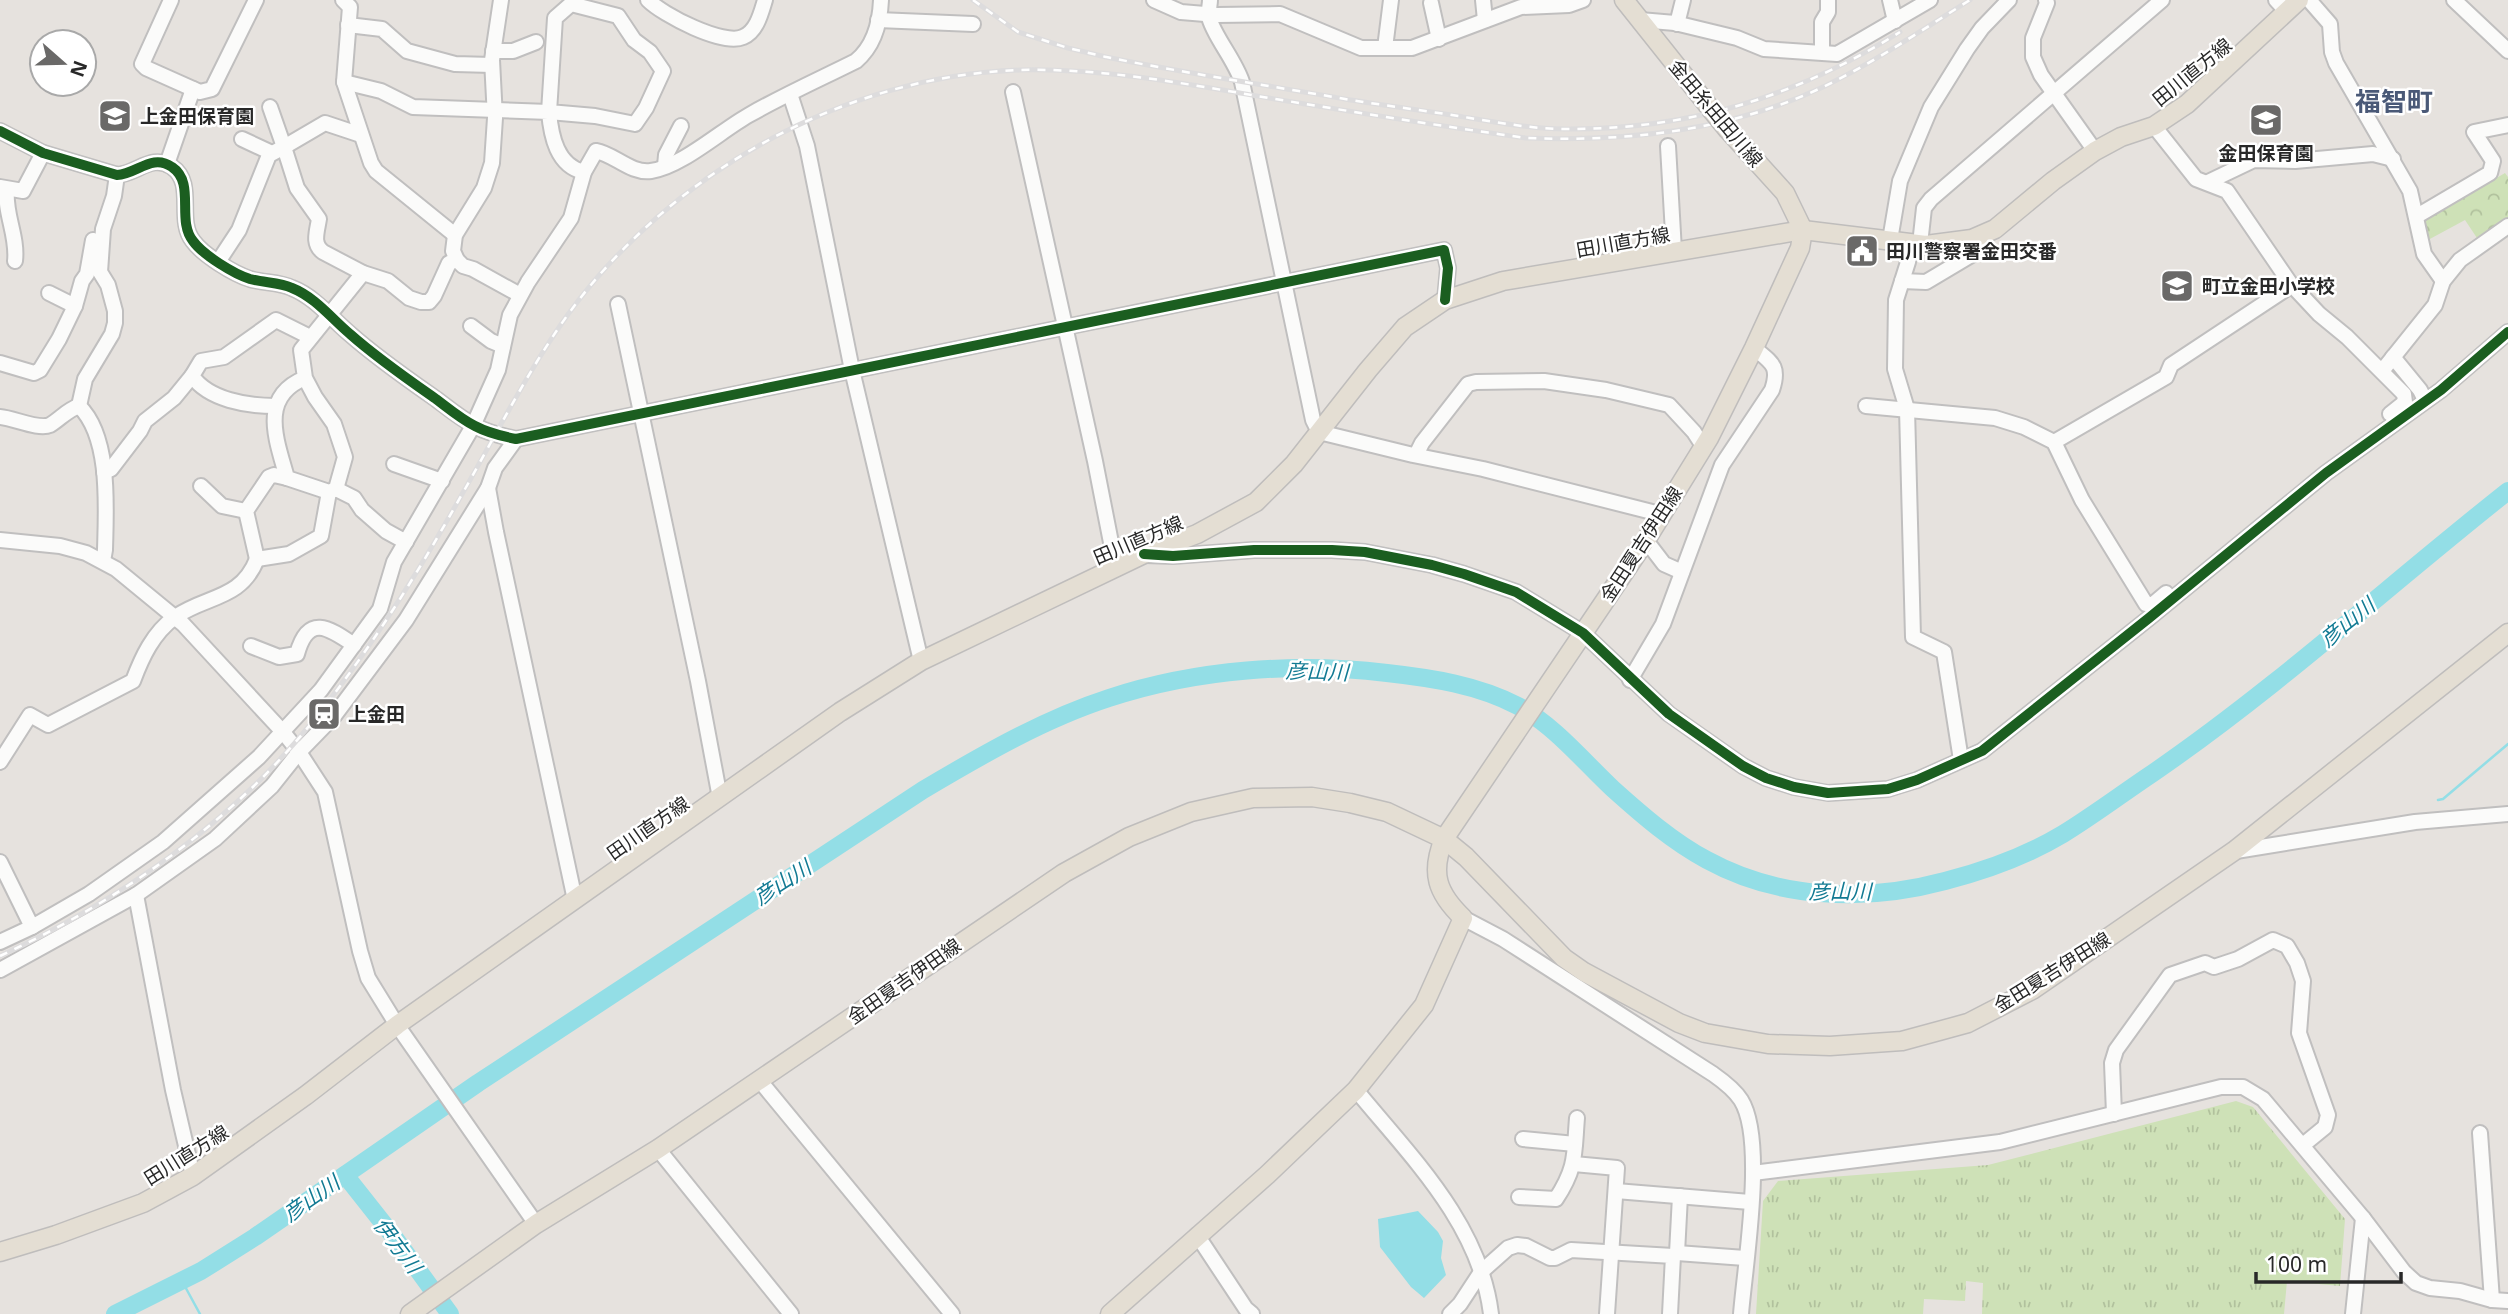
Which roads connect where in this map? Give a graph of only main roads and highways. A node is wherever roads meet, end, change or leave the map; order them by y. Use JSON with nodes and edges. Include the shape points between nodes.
{"nodes":[{"id":1,"x":1624,"y":0,"type":"edge"},
{"id":2,"x":2287,"y":4,"type":"edge"},
{"id":3,"x":1803,"y":230,"type":"junction"},
{"id":4,"x":2508,"y":633,"type":"edge"},
{"id":5,"x":1447,"y":833,"type":"junction"},
{"id":6,"x":0,"y":1252,"type":"edge"},
{"id":7,"x":413,"y":1312,"type":"edge"},
{"id":8,"x":1110,"y":1314,"type":"edge"}],
"edges":[{"from":1,"to":3,"type":"main road","name":"金田糸田田川線","bridge":true,"via":[[1784,193]]},
{"from":2,"to":3,"type":"main road","name":"田川直方線","via":[[2187,104],[2154,126],[2095,151],[1995,229],[1972,239],[1916,244]]},
{"from":3,"to":5,"type":"main road","name":"金田夏吉伊田線","via":[[1800,248],[1754,348],[1703,446],[1644,542]]},
{"from":3,"to":6,"type":"main road","name":"田川直方線","via":[[1503,281],[1446,300],[1405,327],[1294,464],[1256,502],[1197,534],[1144,554],[921,661],[840,712],[397,1025],[193,1176],[143,1203]]},
{"from":4,"to":5,"type":"main road","name":"金田夏吉伊田線","via":[[2234,851],[2032,990],[1968,1023],[1902,1041],[1768,1044],[1705,1033],[1679,1023],[1564,958]]},
{"from":5,"to":7,"type":"main road","name":"金田夏吉伊田線","via":[[1387,812],[1312,797],[1254,798],[1191,812],[1129,837],[1064,873],[658,1149],[533,1218]]},
{"from":5,"to":8,"type":"main road","name":"金田夏吉伊田線","via":[[1437,855],[1439,889],[1463,918],[1424,1005],[1356,1090]]}]}
